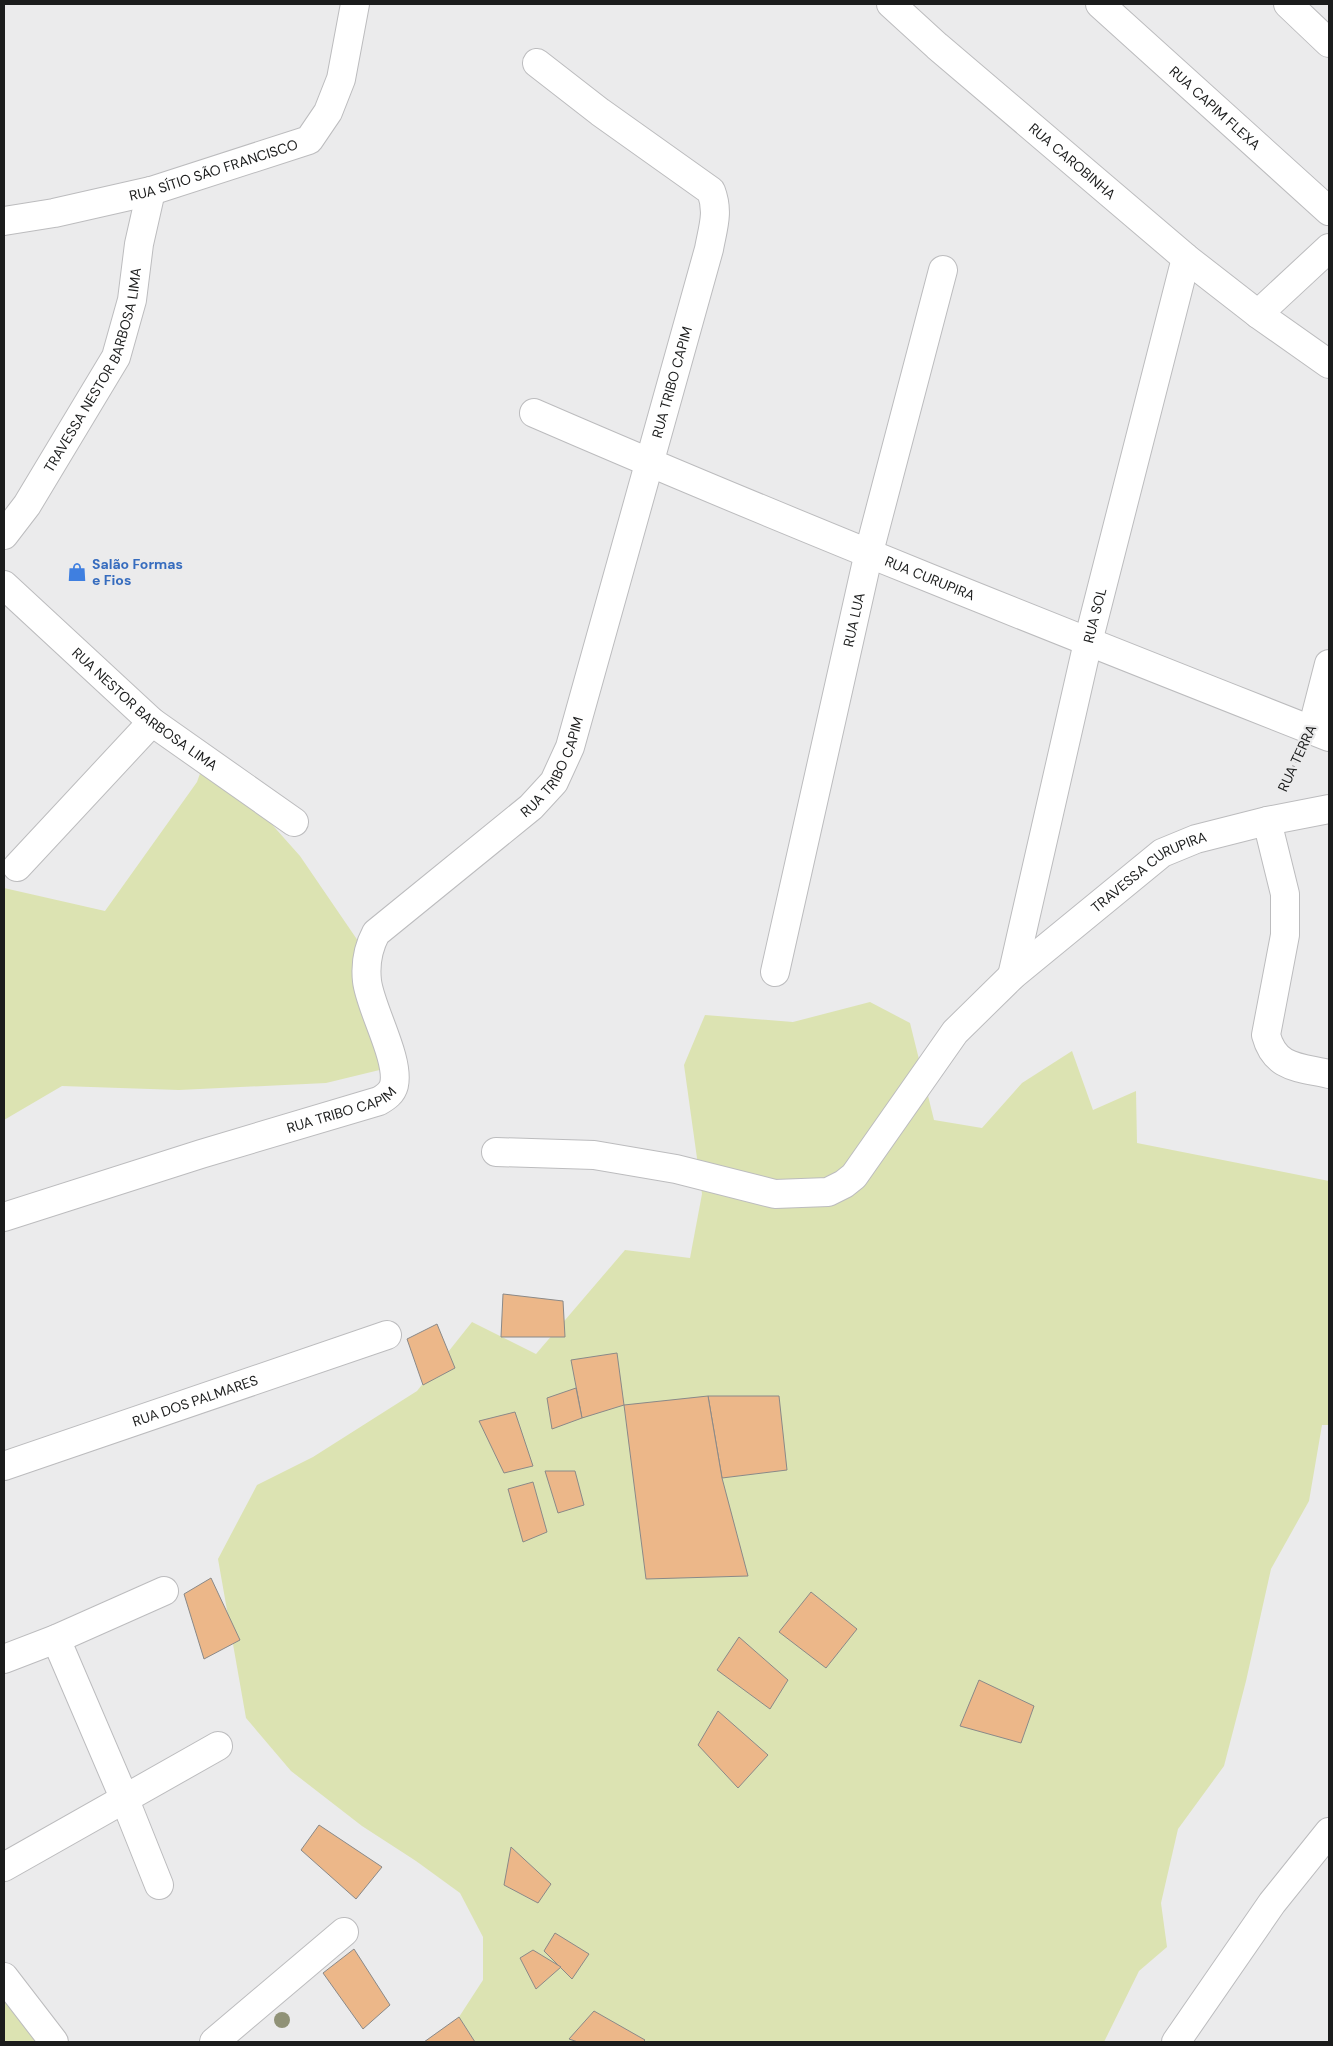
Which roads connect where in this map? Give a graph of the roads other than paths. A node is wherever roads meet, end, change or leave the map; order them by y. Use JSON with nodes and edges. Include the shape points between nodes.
{"nodes":[{"id":1,"x":354,"y":4,"type":"edge"},
{"id":2,"x":891,"y":4,"type":"edge"},
{"id":3,"x":1100,"y":4,"type":"edge"},
{"id":4,"x":1288,"y":4,"type":"edge"},
{"id":5,"x":1329,"y":43,"type":"edge"},
{"id":6,"x":537,"y":63,"type":"dead end"},
{"id":7,"x":151,"y":191,"type":"junction"},
{"id":8,"x":1329,"y":211,"type":"edge"},
{"id":9,"x":4,"y":221,"type":"edge"},
{"id":10,"x":1329,"y":248,"type":"edge"},
{"id":11,"x":1186,"y":258,"type":"junction"},
{"id":12,"x":943,"y":270,"type":"dead end"},
{"id":13,"x":1258,"y":314,"type":"junction"},
{"id":14,"x":1329,"y":364,"type":"edge"},
{"id":15,"x":534,"y":413,"type":"dead end"},
{"id":16,"x":649,"y":463,"type":"junction"},
{"id":17,"x":4,"y":534,"type":"edge"},
{"id":18,"x":869,"y":552,"type":"junction"},
{"id":19,"x":4,"y":585,"type":"edge"},
{"id":20,"x":1088,"y":642,"type":"junction"},
{"id":21,"x":1329,"y":664,"type":"edge"},
{"id":22,"x":152,"y":722,"type":"junction"},
{"id":23,"x":1320,"y":733,"type":"edge"},
{"id":24,"x":1329,"y":809,"type":"edge"},
{"id":25,"x":1267,"y":821,"type":"junction"},
{"id":26,"x":294,"y":822,"type":"dead end"},
{"id":27,"x":17,"y":867,"type":"dead end"},
{"id":28,"x":775,"y":972,"type":"dead end"},
{"id":29,"x":1012,"y":976,"type":"junction"},
{"id":30,"x":1329,"y":1074,"type":"edge"},
{"id":31,"x":496,"y":1152,"type":"dead end"},
{"id":32,"x":4,"y":1217,"type":"edge"},
{"id":33,"x":387,"y":1335,"type":"dead end"},
{"id":34,"x":4,"y":1466,"type":"edge"},
{"id":35,"x":164,"y":1591,"type":"dead end"},
{"id":36,"x":56,"y":1638,"type":"junction"},
{"id":37,"x":4,"y":1659,"type":"edge"},
{"id":38,"x":218,"y":1746,"type":"dead end"},
{"id":39,"x":126,"y":1800,"type":"junction"},
{"id":40,"x":1329,"y":1832,"type":"edge"},
{"id":41,"x":4,"y":1867,"type":"edge"},
{"id":42,"x":159,"y":1884,"type":"dead end"},
{"id":43,"x":344,"y":1932,"type":"dead end"},
{"id":44,"x":4,"y":1976,"type":"edge"},
{"id":45,"x":54,"y":2042,"type":"edge"},
{"id":46,"x":214,"y":2042,"type":"edge"},
{"id":47,"x":1176,"y":2042,"type":"edge"}],
"edges":[{"from":1,"to":7,"type":"street","name":"RUA SÍTIO SÃO FRANCISCO","via":[[341,79],[328,112],[309,140]]},
{"from":2,"to":11,"type":"street","name":"RUA CAROBINHA"},
{"from":3,"to":8,"type":"street","name":"RUA CAPIM FLEXA"},
{"from":4,"to":5,"type":"street"},
{"from":6,"to":16,"type":"street","name":"RUA TRIBO CAPIM","via":[[711,191],[716,203],[708,249]]},
{"from":7,"to":9,"type":"street","name":"RUA SÍTIO SÃO FRANCISCO"},
{"from":7,"to":17,"type":"street","name":"TRAVESSA NESTOR BARBOSA LIMA","via":[[139,244],[132,300],[116,357],[27,505]]},
{"from":10,"to":13,"type":"street"},
{"from":11,"to":13,"type":"street","name":"RUA CAROBINHA"},
{"from":11,"to":20,"type":"street","name":"RUA SOL"},
{"from":12,"to":18,"type":"street","name":"RUA LUA"},
{"from":13,"to":14,"type":"street","name":"RUA CAROBINHA"},
{"from":15,"to":16,"type":"street","name":"RUA CURUPIRA"},
{"from":16,"to":18,"type":"street","name":"RUA CURUPIRA"},
{"from":16,"to":32,"type":"street","name":"RUA TRIBO CAPIM","via":[[570,747],[554,782],[531,807],[376,933],[369,947],[367,982],[394,1069],[394,1086],[389,1094],[379,1101]]},
{"from":18,"to":20,"type":"street","name":"RUA CURUPIRA"},
{"from":18,"to":28,"type":"street","name":"RUA LUA"},
{"from":19,"to":22,"type":"street","name":"RUA NESTOR BARBOSA LIMA"},
{"from":20,"to":23,"type":"street","name":"RUA CURUPIRA"},
{"from":20,"to":29,"type":"street","name":"RUA SOL"},
{"from":21,"to":23,"type":"street","name":"RUA TERRA"},
{"from":22,"to":26,"type":"street","name":"RUA NESTOR BARBOSA LIMA"},
{"from":22,"to":27,"type":"street"},
{"from":24,"to":25,"type":"street"},
{"from":25,"to":29,"type":"street","name":"TRAVESSA CURUPIRA","via":[[1196,838],[1162,853]]},
{"from":25,"to":30,"type":"street","via":[[1285,894],[1285,935],[1266,1035],[1270,1049],[1280,1060]]},
{"from":29,"to":31,"type":"street","name":"TRAVESSA CURUPIRA","via":[[955,1032],[854,1176],[828,1192],[775,1194],[676,1169],[594,1155]]},
{"from":33,"to":34,"type":"street","name":"RUA DOS PALMARES"},
{"from":35,"to":36,"type":"street"},
{"from":36,"to":37,"type":"street"},
{"from":36,"to":39,"type":"street"},
{"from":38,"to":39,"type":"street"},
{"from":39,"to":41,"type":"street"},
{"from":39,"to":42,"type":"street"},
{"from":40,"to":47,"type":"street","via":[[1272,1903]]},
{"from":43,"to":46,"type":"street"},
{"from":44,"to":45,"type":"street"}]}
